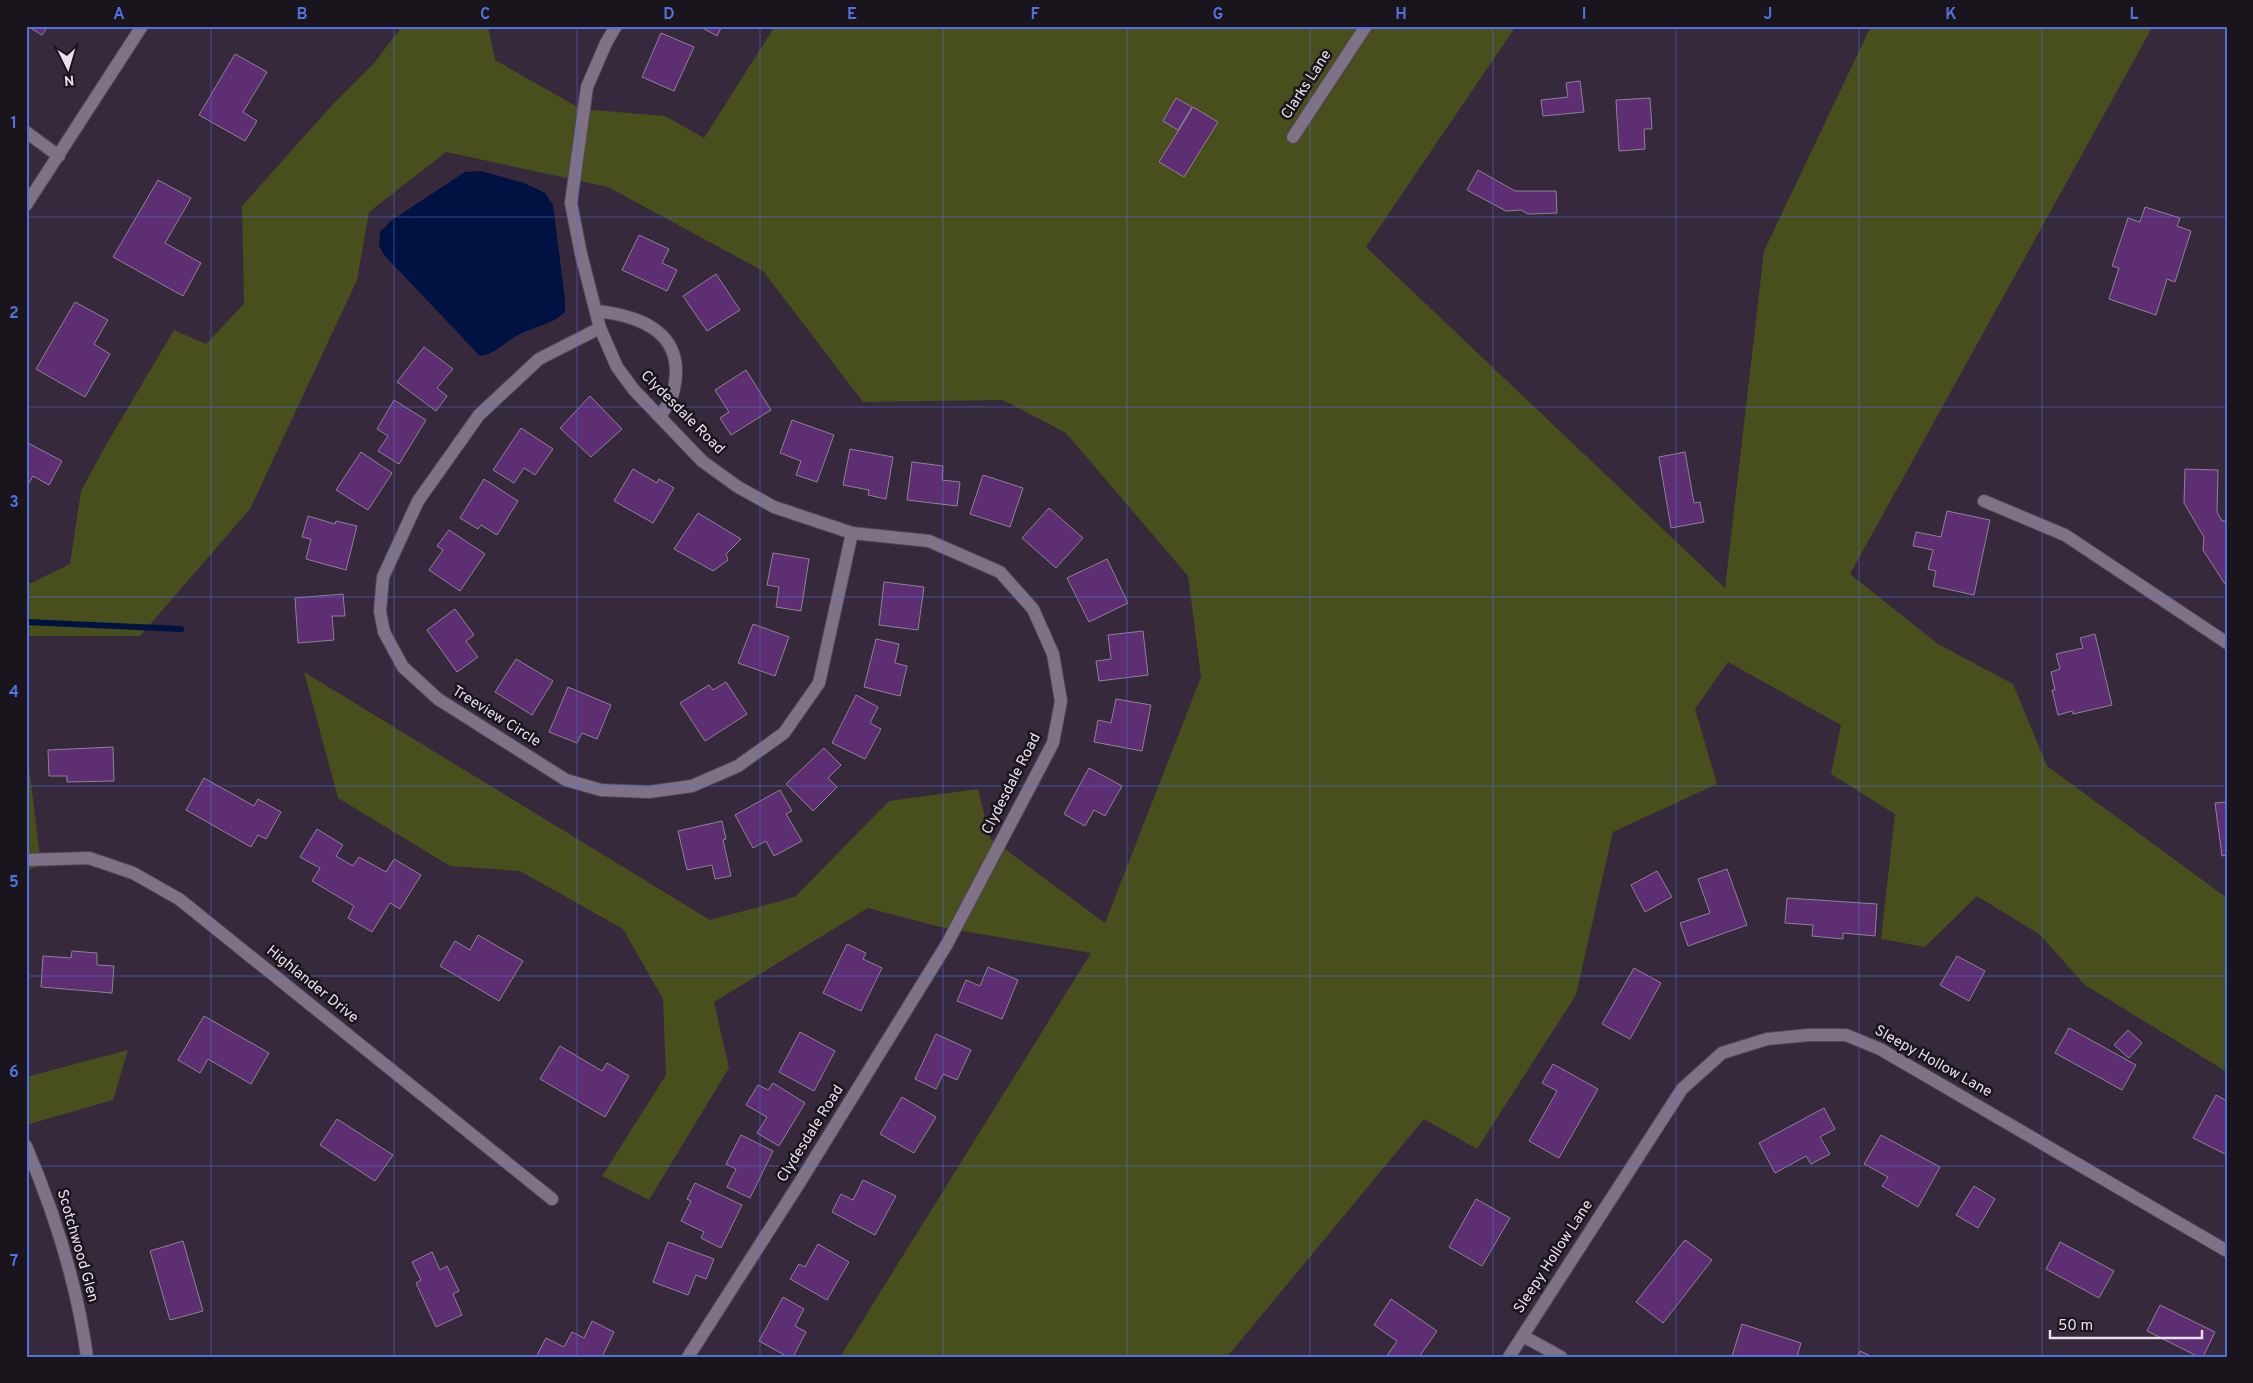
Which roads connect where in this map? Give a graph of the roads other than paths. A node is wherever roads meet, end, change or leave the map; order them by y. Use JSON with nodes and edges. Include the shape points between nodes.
{"nodes":[{"id":1,"x":142,"y":26,"type":"edge"},
{"id":2,"x":616,"y":26,"type":"edge"},
{"id":3,"x":1366,"y":26,"type":"edge"},
{"id":4,"x":26,"y":132,"type":"edge"},
{"id":5,"x":1293,"y":137,"type":"dead end"},
{"id":6,"x":59,"y":156,"type":"junction"},
{"id":7,"x":26,"y":205,"type":"edge"},
{"id":8,"x":596,"y":311,"type":"junction"},
{"id":9,"x":600,"y":328,"type":"junction"},
{"id":10,"x":660,"y":417,"type":"junction"},
{"id":11,"x":1984,"y":501,"type":"dead end"},
{"id":12,"x":852,"y":534,"type":"junction"},
{"id":13,"x":2227,"y":643,"type":"edge"},
{"id":14,"x":26,"y":860,"type":"edge"},
{"id":15,"x":26,"y":1146,"type":"edge"},
{"id":16,"x":552,"y":1199,"type":"dead end"},
{"id":17,"x":2227,"y":1251,"type":"edge"},
{"id":18,"x":1523,"y":1336,"type":"junction"},
{"id":19,"x":87,"y":1357,"type":"edge"},
{"id":20,"x":688,"y":1357,"type":"edge"},
{"id":21,"x":1509,"y":1357,"type":"edge"},
{"id":22,"x":1561,"y":1357,"type":"edge"}],
"edges":[{"from":1,"to":6,"type":"street"},
{"from":2,"to":8,"type":"street","name":"Clydesdale Road","via":[[587,87],[572,203]]},
{"from":3,"to":5,"type":"street","name":"Clarks Lane"},
{"from":4,"to":6,"type":"street"},
{"from":6,"to":7,"type":"street"},
{"from":8,"to":9,"type":"street","name":"Clydesdale Road"},
{"from":8,"to":10,"type":"street","via":[[622,314],[649,324],[668,342],[676,363],[674,391]]},
{"from":9,"to":10,"type":"street","name":"Clydesdale Road","via":[[617,367]]},
{"from":9,"to":12,"type":"street","name":"Treeview Circle","via":[[539,359],[478,415],[418,501],[383,577],[380,611],[384,632],[403,668],[438,699],[566,780],[601,790],[649,792],[692,786],[738,766],[784,734],[818,683]]},
{"from":10,"to":12,"type":"street","name":"Clydesdale Road","via":[[702,461],[738,487],[774,507]]},
{"from":11,"to":13,"type":"street","via":[[2065,535]]},
{"from":12,"to":20,"type":"street","name":"Clydesdale Road","via":[[929,541],[1000,572],[1033,609],[1053,654],[1060,701],[1053,742],[947,944]]},
{"from":14,"to":16,"type":"street","name":"Highlander Drive","via":[[89,858],[133,872],[179,899]]},
{"from":15,"to":19,"type":"street","name":"Scotchwood Glen","via":[[71,1272]]},
{"from":17,"to":18,"type":"street","name":"Sleepy Hollow Lane","via":[[1880,1049],[1846,1034],[1767,1039],[1722,1053],[1682,1089]]},
{"from":18,"to":21,"type":"street","name":"Sleepy Hollow Lane"},
{"from":18,"to":22,"type":"street"}]}
